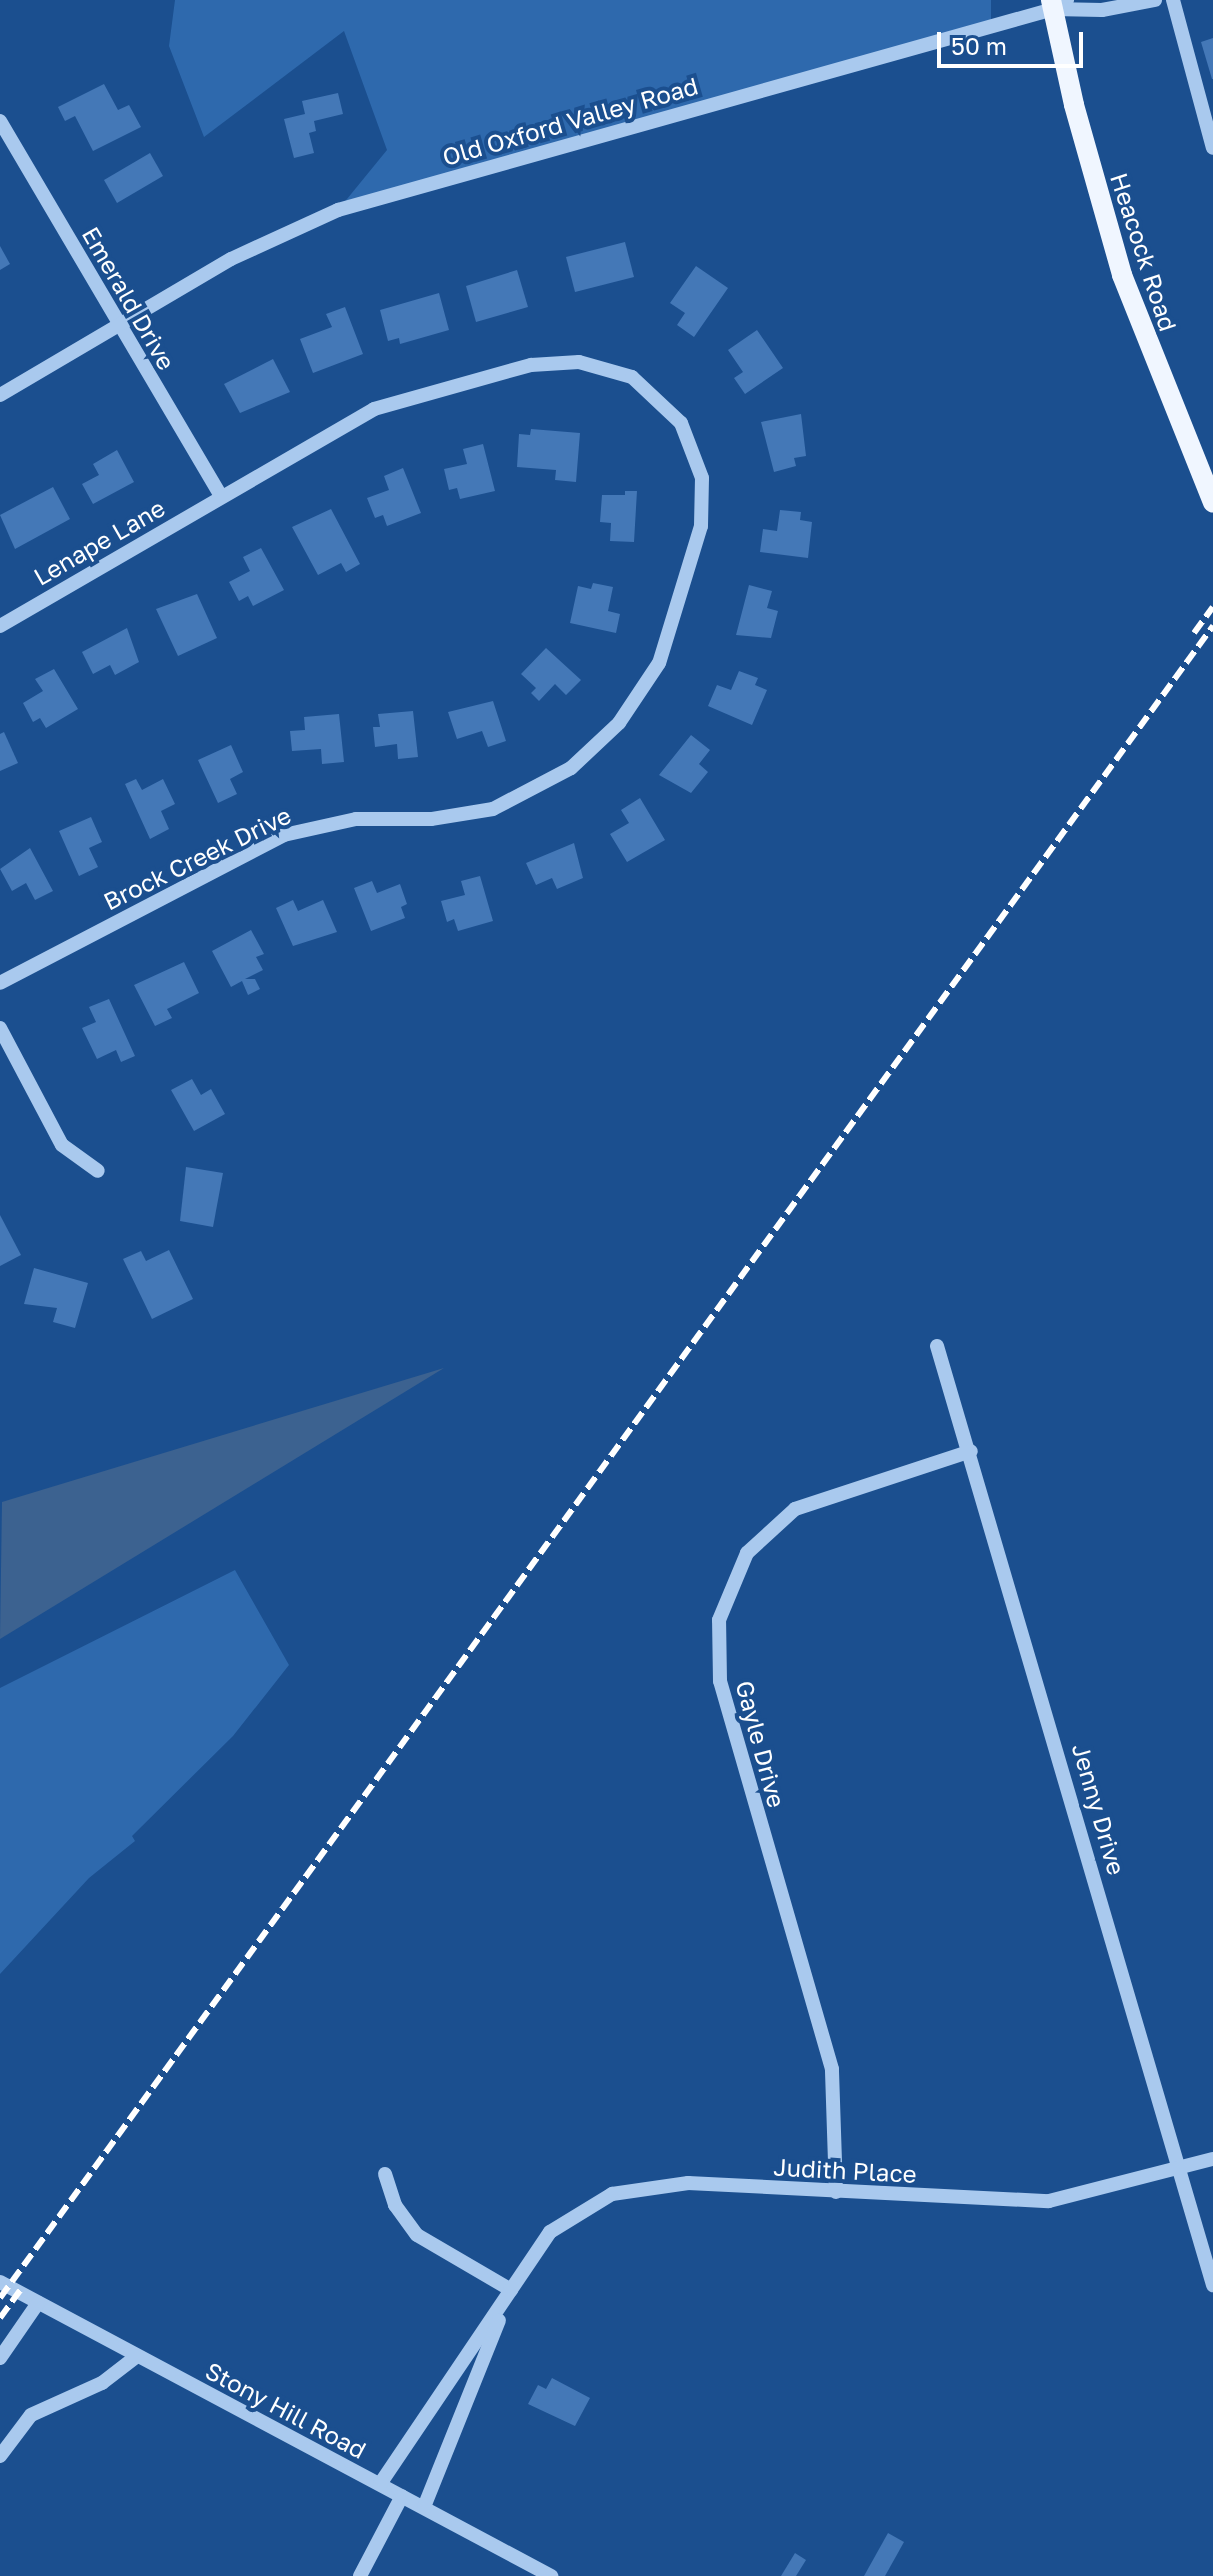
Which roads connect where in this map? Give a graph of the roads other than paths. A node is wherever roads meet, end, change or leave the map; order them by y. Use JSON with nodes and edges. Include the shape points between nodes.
{"nodes":[{"id":1,"x":1155,"y":0,"type":"edge"},
{"id":2,"x":1173,"y":0,"type":"edge"},
{"id":3,"x":1057,"y":3,"type":"edge"},
{"id":4,"x":0,"y":121,"type":"edge"},
{"id":5,"x":1213,"y":148,"type":"edge"},
{"id":6,"x":120,"y":325,"type":"junction"},
{"id":7,"x":0,"y":395,"type":"edge"},
{"id":8,"x":221,"y":496,"type":"junction"},
{"id":9,"x":1213,"y":502,"type":"edge"},
{"id":10,"x":0,"y":626,"type":"edge"},
{"id":11,"x":0,"y":983,"type":"edge"},
{"id":12,"x":0,"y":1028,"type":"edge"},
{"id":13,"x":98,"y":1171,"type":"dead end"},
{"id":14,"x":937,"y":1346,"type":"dead end"},
{"id":15,"x":971,"y":1451,"type":"junction"},
{"id":16,"x":1213,"y":2159,"type":"edge"},
{"id":17,"x":1181,"y":2168,"type":"junction"},
{"id":18,"x":385,"y":2174,"type":"dead end"},
{"id":19,"x":836,"y":2192,"type":"junction"},
{"id":20,"x":0,"y":2282,"type":"edge"},
{"id":21,"x":1213,"y":2285,"type":"edge"},
{"id":22,"x":511,"y":2290,"type":"junction"},
{"id":23,"x":38,"y":2303,"type":"junction"},
{"id":24,"x":137,"y":2356,"type":"junction"},
{"id":25,"x":0,"y":2358,"type":"edge"},
{"id":26,"x":0,"y":2456,"type":"edge"},
{"id":27,"x":380,"y":2484,"type":"junction"},
{"id":28,"x":402,"y":2496,"type":"junction"},
{"id":29,"x":424,"y":2507,"type":"junction"},
{"id":30,"x":360,"y":2576,"type":"edge"},
{"id":31,"x":551,"y":2576,"type":"edge"}],
"edges":[{"from":1,"to":3,"type":"street","name":"Old Oxford Valley Road","via":[[1102,10]]},
{"from":2,"to":5,"type":"street"},
{"from":3,"to":6,"type":"street","name":"Old Oxford Valley Road","via":[[338,210],[231,259]]},
{"from":3,"to":9,"type":"main road","name":"Heacock Road","via":[[1122,275]]},
{"from":4,"to":6,"type":"street","name":"Emerald Drive"},
{"from":6,"to":7,"type":"street","name":"Old Oxford Valley Road"},
{"from":6,"to":8,"type":"street","name":"Emerald Drive"},
{"from":8,"to":10,"type":"street","name":"Lenape Lane"},
{"from":8,"to":11,"type":"street","name":"Brock Creek Drive","via":[[374,409],[562,361],[632,377],[672,411],[696,452],[703,502],[701,526],[659,663],[619,723],[550,782],[493,809],[463,815],[356,819],[284,835]]},
{"from":12,"to":13,"type":"street","via":[[62,1145]]},
{"from":14,"to":15,"type":"street","name":"Jenny Drive"},
{"from":15,"to":17,"type":"street","name":"Jenny Drive"},
{"from":15,"to":19,"type":"street","name":"Gayle Drive","via":[[795,1509],[747,1553],[719,1620],[720,1681],[832,2069]]},
{"from":16,"to":17,"type":"street","name":"Judith Place"},
{"from":17,"to":19,"type":"street","name":"Judith Place","via":[[1049,2201]]},
{"from":17,"to":21,"type":"street","name":"Jenny Drive"},
{"from":18,"to":22,"type":"street","via":[[395,2205],[417,2235]]},
{"from":19,"to":22,"type":"street","name":"Judith Place","via":[[688,2183],[612,2194],[550,2232]]},
{"from":20,"to":23,"type":"street","name":"Stony Hill Road"},
{"from":22,"to":27,"type":"street","name":"Judith Place"},
{"from":22,"to":29,"type":"street","name":"Judith Place"},
{"from":23,"to":24,"type":"street","name":"Stony Hill Road"},
{"from":23,"to":25,"type":"street"},
{"from":24,"to":26,"type":"street","via":[[102,2383],[31,2415]]},
{"from":24,"to":27,"type":"street","name":"Stony Hill Road"},
{"from":27,"to":28,"type":"street","name":"Stony Hill Road"},
{"from":28,"to":29,"type":"street","name":"Stony Hill Road"},
{"from":28,"to":30,"type":"street"},
{"from":29,"to":31,"type":"street","name":"Stony Hill Road"}]}
